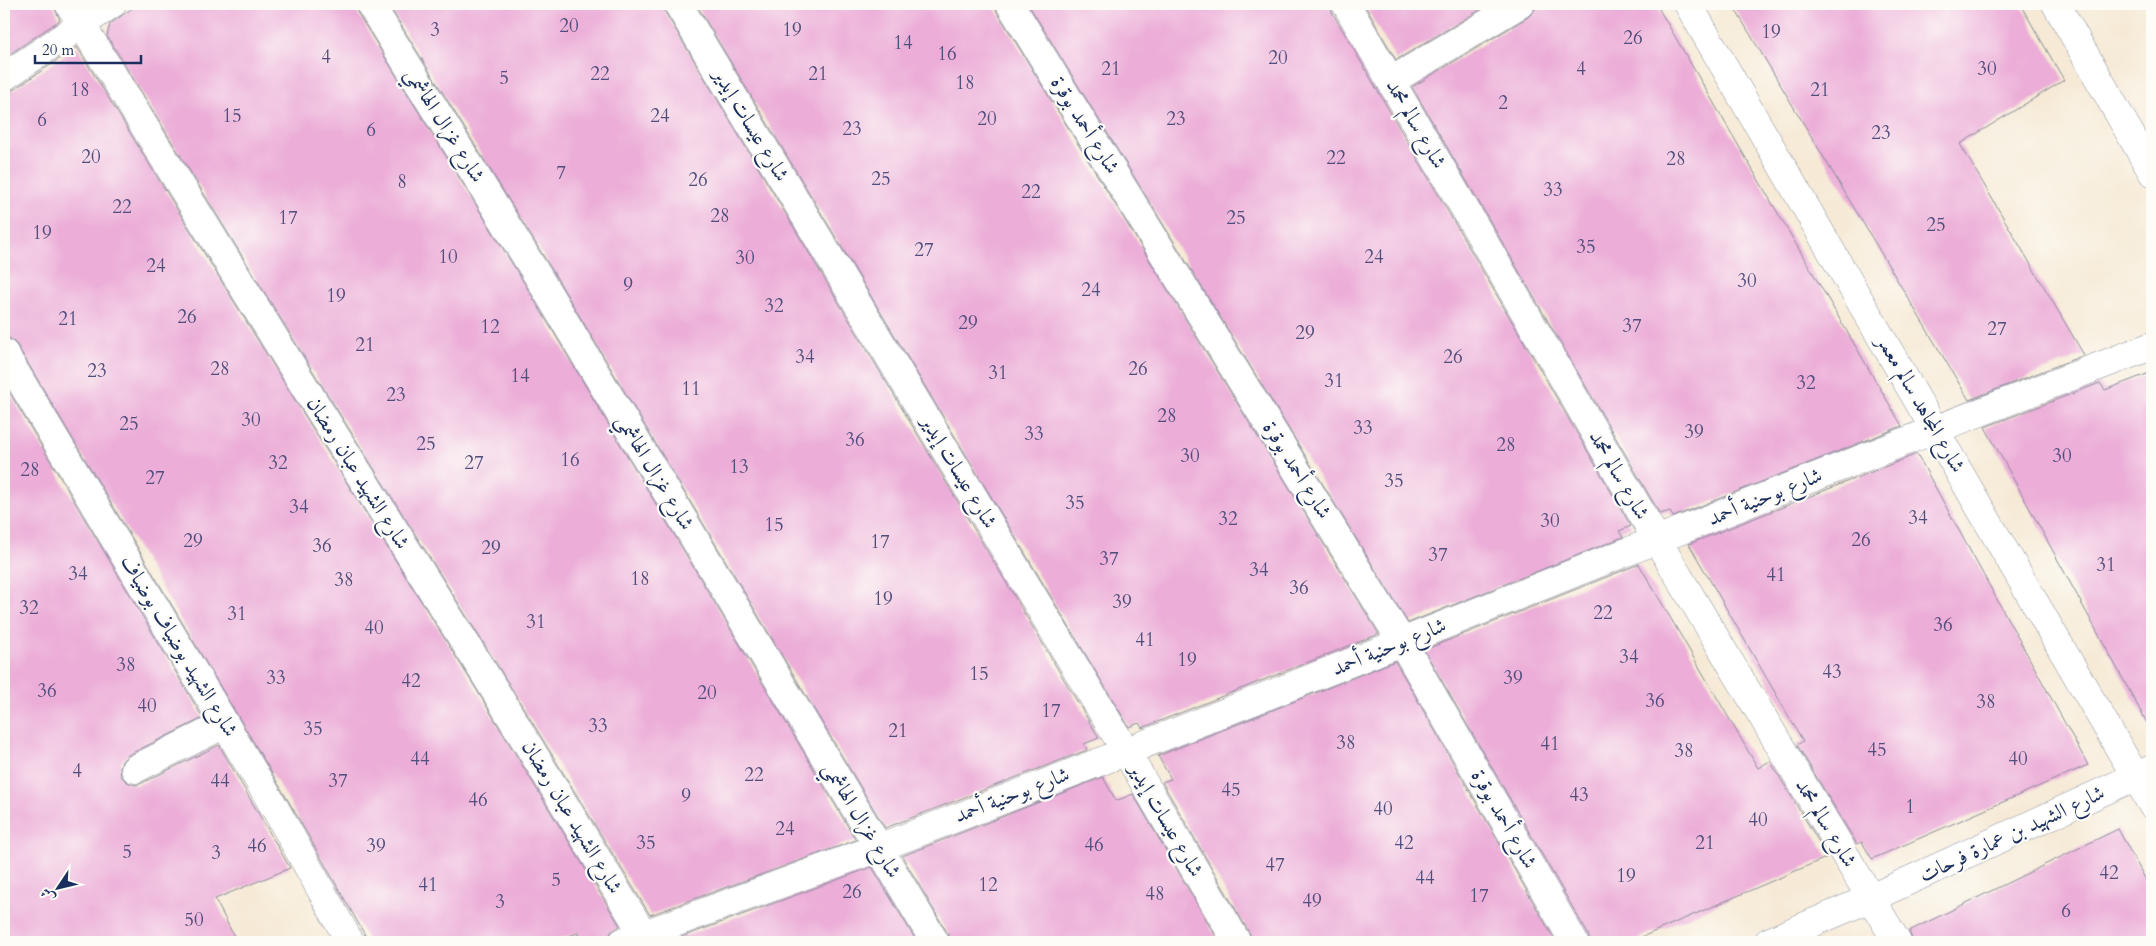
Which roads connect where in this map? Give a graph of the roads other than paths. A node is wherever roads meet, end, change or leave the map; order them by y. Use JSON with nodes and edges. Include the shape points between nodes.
{"nodes":[{"id":1,"x":112,"y":4,"type":"edge"},
{"id":2,"x":370,"y":4,"type":"edge"},
{"id":3,"x":678,"y":4,"type":"edge"},
{"id":4,"x":1010,"y":4,"type":"edge"},
{"id":5,"x":1346,"y":4,"type":"edge"},
{"id":6,"x":1520,"y":4,"type":"edge"},
{"id":7,"x":1688,"y":4,"type":"edge"},
{"id":8,"x":2056,"y":4,"type":"edge"},
{"id":9,"x":75,"y":14,"type":"edge"},
{"id":10,"x":4,"y":77,"type":"edge"},
{"id":11,"x":1391,"y":81,"type":"junction"},
{"id":12,"x":2152,"y":172,"type":"edge"},
{"id":13,"x":2152,"y":346,"type":"edge"},
{"id":14,"x":4,"y":353,"type":"edge"},
{"id":15,"x":1935,"y":428,"type":"junction"},
{"id":16,"x":1657,"y":540,"type":"junction"},
{"id":17,"x":1402,"y":642,"type":"junction"},
{"id":18,"x":225,"y":724,"type":"junction"},
{"id":19,"x":1125,"y":750,"type":"junction"},
{"id":20,"x":135,"y":769,"type":"dead end"},
{"id":21,"x":2144,"y":773,"type":"edge"},
{"id":22,"x":2152,"y":805,"type":"edge"},
{"id":23,"x":879,"y":848,"type":"junction"},
{"id":24,"x":1871,"y":898,"type":"junction"},
{"id":25,"x":638,"y":940,"type":"edge"},
{"id":26,"x":350,"y":942,"type":"edge"},
{"id":27,"x":935,"y":942,"type":"edge"},
{"id":28,"x":1238,"y":942,"type":"edge"},
{"id":29,"x":1574,"y":942,"type":"edge"},
{"id":30,"x":1768,"y":942,"type":"edge"},
{"id":31,"x":1897,"y":942,"type":"edge"}],
"edges":[{"from":1,"to":9,"type":"street"},
{"from":2,"to":23,"type":"street","name":"شارع غزال الهاشمي","via":[[539,278]]},
{"from":3,"to":19,"type":"street","name":"شارع عيسات إيدير"},
{"from":4,"to":17,"type":"street","name":"شارع أحمد بوقرة"},
{"from":5,"to":11,"type":"street","name":"شارع سالم محمد"},
{"from":6,"to":11,"type":"street"},
{"from":7,"to":15,"type":"street","name":"شارع المجاهد سالم معمر"},
{"from":8,"to":12,"type":"street"},
{"from":9,"to":10,"type":"street"},
{"from":9,"to":25,"type":"street","name":"شارع الشهيد عبان رمضان","via":[[486,676]]},
{"from":11,"to":16,"type":"street","name":"شارع سالم محمد"},
{"from":13,"to":15,"type":"street","name":"شارع بوحنية أحمد"},
{"from":14,"to":18,"type":"street","name":"شارع الشهيد بوضياف بوضياف"},
{"from":15,"to":16,"type":"street","name":"شارع بوحنية أحمد"},
{"from":15,"to":21,"type":"street","name":"شارع المجاهد سالم معمر"},
{"from":16,"to":17,"type":"street","name":"شارع بوحنية أحمد"},
{"from":16,"to":24,"type":"street","name":"شارع سالم محمد"},
{"from":17,"to":19,"type":"street","name":"شارع بوحنية أحمد"},
{"from":17,"to":29,"type":"street","name":"شارع أحمد بوقرة"},
{"from":18,"to":20,"type":"street"},
{"from":18,"to":26,"type":"street","name":"شارع الشهيد بوضياف بوضياف"},
{"from":19,"to":23,"type":"street","name":"شارع بوحنية أحمد"},
{"from":19,"to":28,"type":"street","name":"شارع عيسات إيدير"},
{"from":21,"to":22,"type":"street","name":"شارع المجاهد سالم معمر"},
{"from":21,"to":24,"type":"street","name":"شارع الشهيد بن عمارة فرحات"},
{"from":23,"to":25,"type":"street","name":"شارع بوحنية أحمد"},
{"from":23,"to":27,"type":"street","name":"شارع غزال الهاشمي"},
{"from":24,"to":30,"type":"street","name":"شارع الشهيد بن عمارة فرحات"},
{"from":24,"to":31,"type":"street","name":"شارع سالم محمد"}]}
